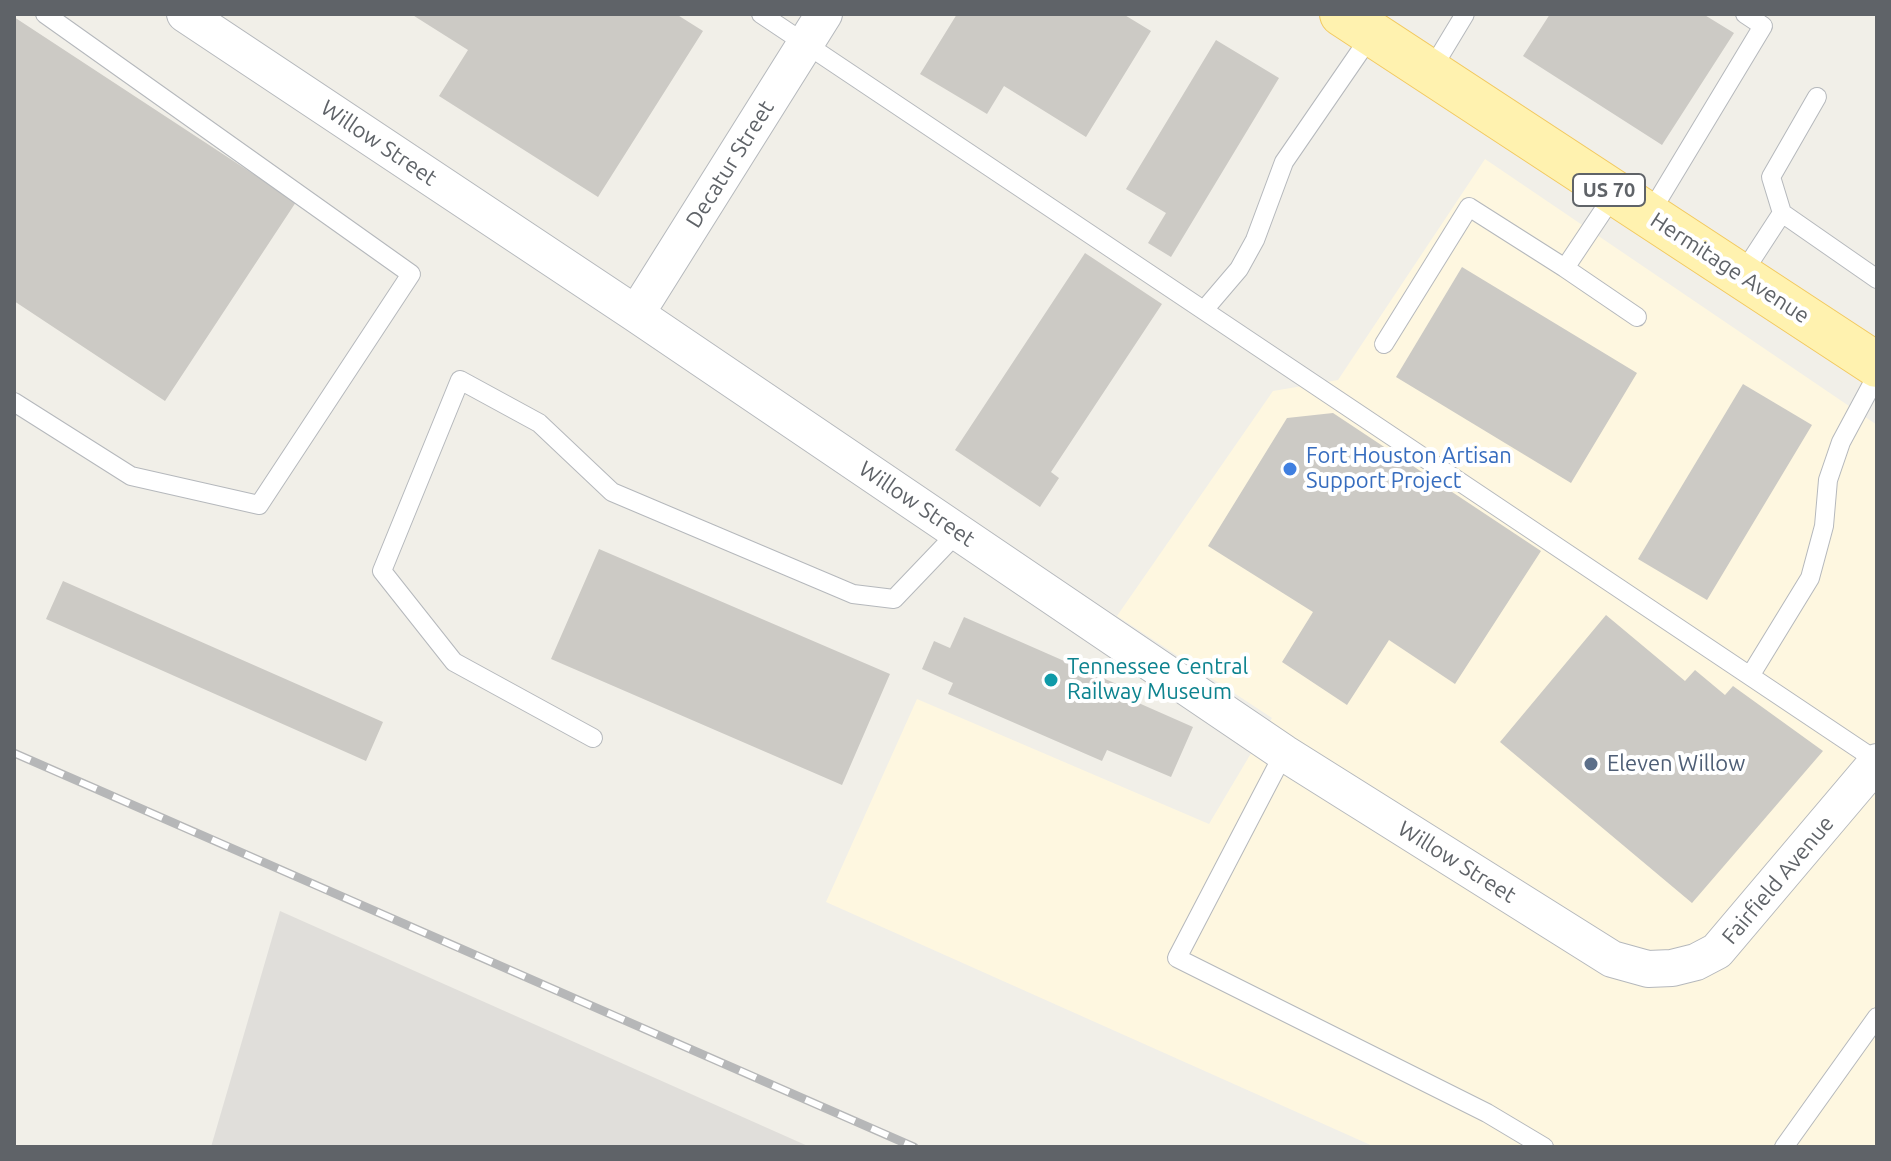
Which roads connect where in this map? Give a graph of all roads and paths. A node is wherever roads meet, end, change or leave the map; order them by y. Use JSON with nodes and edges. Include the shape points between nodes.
{"nodes":[{"id":1,"x":45,"y":14,"type":"edge"},
{"id":2,"x":185,"y":14,"type":"edge"},
{"id":3,"x":761,"y":14,"type":"edge"},
{"id":4,"x":1465,"y":14,"type":"edge"},
{"id":5,"x":1745,"y":14,"type":"edge"},
{"id":6,"x":1357,"y":24,"type":"edge"},
{"id":7,"x":814,"y":29,"type":"edge"},
{"id":8,"x":1430,"y":72,"type":"junction"},
{"id":9,"x":1817,"y":97,"type":"dead end"},
{"id":10,"x":1632,"y":204,"type":"junction"},
{"id":11,"x":1782,"y":213,"type":"junction"},
{"id":12,"x":1565,"y":268,"type":"junction"},
{"id":13,"x":1741,"y":276,"type":"junction"},
{"id":14,"x":1877,"y":279,"type":"edge"},
{"id":15,"x":1204,"y":310,"type":"junction"},
{"id":16,"x":636,"y":314,"type":"junction"},
{"id":17,"x":1637,"y":317,"type":"dead end"},
{"id":18,"x":1384,"y":344,"type":"dead end"},
{"id":19,"x":1877,"y":365,"type":"edge"},
{"id":20,"x":1877,"y":375,"type":"edge"},
{"id":21,"x":14,"y":402,"type":"edge"},
{"id":22,"x":958,"y":532,"type":"junction"},
{"id":23,"x":1750,"y":676,"type":"junction"},
{"id":24,"x":593,"y":738,"type":"dead end"},
{"id":25,"x":1284,"y":753,"type":"junction"},
{"id":26,"x":1877,"y":762,"type":"edge"},
{"id":27,"x":1660,"y":969,"type":"joint"},
{"id":28,"x":1877,"y":1017,"type":"edge"},
{"id":29,"x":1544,"y":1147,"type":"edge"},
{"id":30,"x":1784,"y":1147,"type":"edge"}],
"edges":[{"from":1,"to":21,"type":"lane","via":[[411,274],[259,505],[131,476]]},
{"from":2,"to":16,"type":"street","name":"Willow Street"},
{"from":3,"to":7,"type":"lane"},
{"from":4,"to":8,"type":"lane"},
{"from":5,"to":10,"type":"lane","via":[[1763,26]]},
{"from":6,"to":8,"type":"main road","name":"Hermitage Avenue","number":"US 70"},
{"from":6,"to":15,"type":"lane","via":[[1284,162],[1255,240],[1239,269]]},
{"from":7,"to":15,"type":"lane"},
{"from":7,"to":16,"type":"street","name":"Decatur Street"},
{"from":8,"to":10,"type":"main road","name":"Hermitage Avenue","number":"US 70"},
{"from":9,"to":11,"type":"lane","via":[[1771,177]]},
{"from":10,"to":12,"type":"lane"},
{"from":10,"to":13,"type":"main road","name":"Hermitage Avenue","number":"US 70"},
{"from":11,"to":13,"type":"lane"},
{"from":11,"to":14,"type":"lane"},
{"from":12,"to":17,"type":"lane"},
{"from":12,"to":18,"type":"lane","via":[[1469,207]]},
{"from":13,"to":19,"type":"main road","name":"Hermitage Avenue","number":"US 70"},
{"from":15,"to":23,"type":"lane"},
{"from":16,"to":22,"type":"street","name":"Willow Street"},
{"from":20,"to":23,"type":"lane","via":[[1841,442],[1828,480],[1824,526],[1810,578]]},
{"from":22,"to":24,"type":"lane","via":[[894,599],[853,594],[612,492],[539,423],[460,380],[382,571],[454,662]]},
{"from":22,"to":25,"type":"street","name":"Willow Street"},
{"from":23,"to":26,"type":"lane"},
{"from":25,"to":27,"type":"street","name":"Willow Street","via":[[1602,953],[1624,964]]},
{"from":25,"to":29,"type":"lane","via":[[1177,958],[1487,1113]]},
{"from":26,"to":27,"type":"street","name":"Fairfield Avenue","via":[[1726,943],[1696,962]]},
{"from":28,"to":30,"type":"lane"}]}
